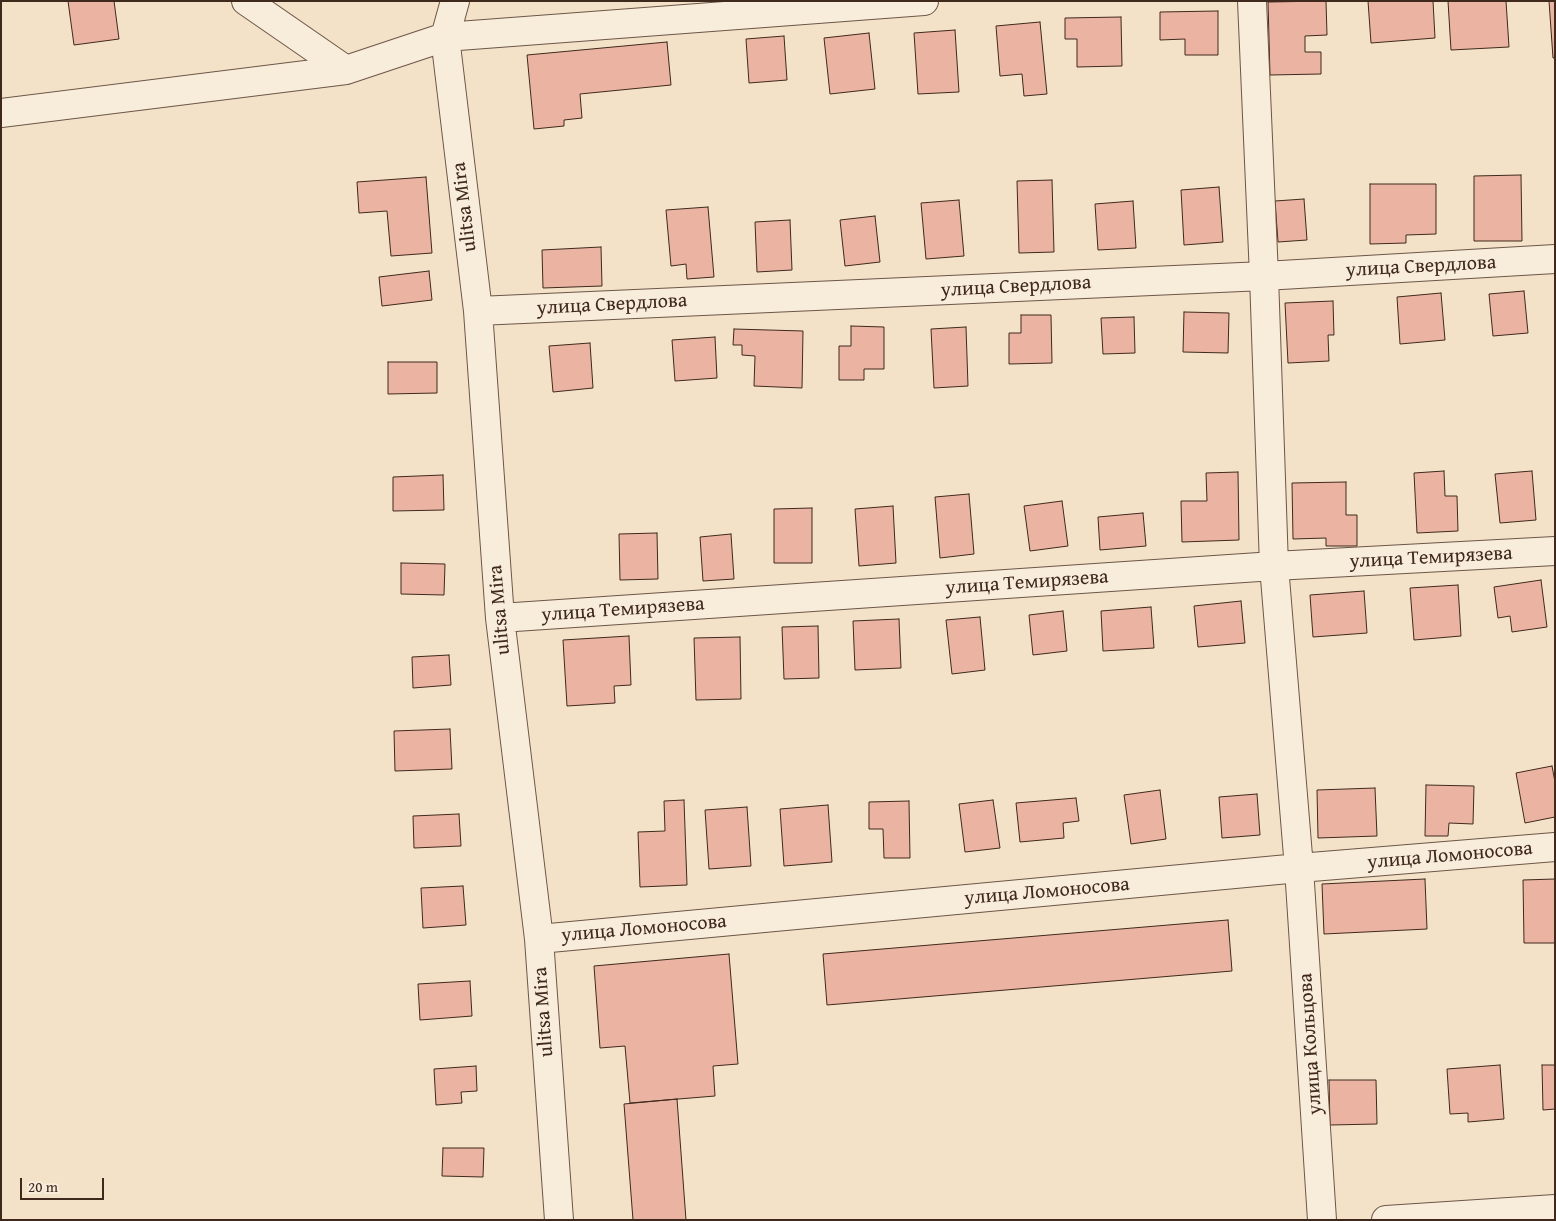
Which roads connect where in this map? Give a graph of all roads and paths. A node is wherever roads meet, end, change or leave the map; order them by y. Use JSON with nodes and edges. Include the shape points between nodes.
{"nodes":[{"id":1,"x":246,"y":1,"type":"edge"},
{"id":2,"x":455,"y":1,"type":"edge"},
{"id":3,"x":924,"y":1,"type":"edge"},
{"id":4,"x":1252,"y":1,"type":"edge"},
{"id":5,"x":445,"y":37,"type":"junction"},
{"id":6,"x":346,"y":70,"type":"junction"},
{"id":7,"x":1,"y":113,"type":"edge"},
{"id":8,"x":1555,"y":258,"type":"edge"},
{"id":9,"x":1264,"y":276,"type":"junction"},
{"id":10,"x":478,"y":311,"type":"junction"},
{"id":11,"x":1555,"y":551,"type":"edge"},
{"id":12,"x":1274,"y":566,"type":"junction"},
{"id":13,"x":500,"y":618,"type":"junction"},
{"id":14,"x":1555,"y":847,"type":"edge"},
{"id":15,"x":1299,"y":868,"type":"junction"},
{"id":16,"x":539,"y":939,"type":"junction"},
{"id":17,"x":1555,"y":1209,"type":"edge"},
{"id":18,"x":559,"y":1220,"type":"edge"},
{"id":19,"x":1322,"y":1220,"type":"edge"},
{"id":20,"x":1386,"y":1220,"type":"edge"}],
"edges":[{"from":1,"to":6,"type":"street"},
{"from":2,"to":5,"type":"street","name":"ulitsa Mira"},
{"from":3,"to":5,"type":"street"},
{"from":4,"to":9,"type":"street","name":"улица Кольцова"},
{"from":5,"to":6,"type":"street"},
{"from":5,"to":10,"type":"street","name":"ulitsa Mira"},
{"from":6,"to":7,"type":"street"},
{"from":8,"to":9,"type":"street","name":"улица Свердлова"},
{"from":9,"to":10,"type":"street","name":"улица Свердлова"},
{"from":9,"to":12,"type":"street","name":"улица Кольцова"},
{"from":10,"to":13,"type":"street","name":"ulitsa Mira"},
{"from":11,"to":12,"type":"street","name":"улица Темирязева"},
{"from":12,"to":13,"type":"street","name":"улица Темирязева"},
{"from":12,"to":15,"type":"street","name":"улица Кольцова"},
{"from":13,"to":16,"type":"street","name":"ulitsa Mira"},
{"from":14,"to":15,"type":"street","name":"улица Ломоносова"},
{"from":15,"to":16,"type":"street","name":"улица Ломоносова"},
{"from":15,"to":19,"type":"street","name":"улица Кольцова"},
{"from":16,"to":18,"type":"street","name":"ulitsa Mira"},
{"from":17,"to":20,"type":"street"}]}
